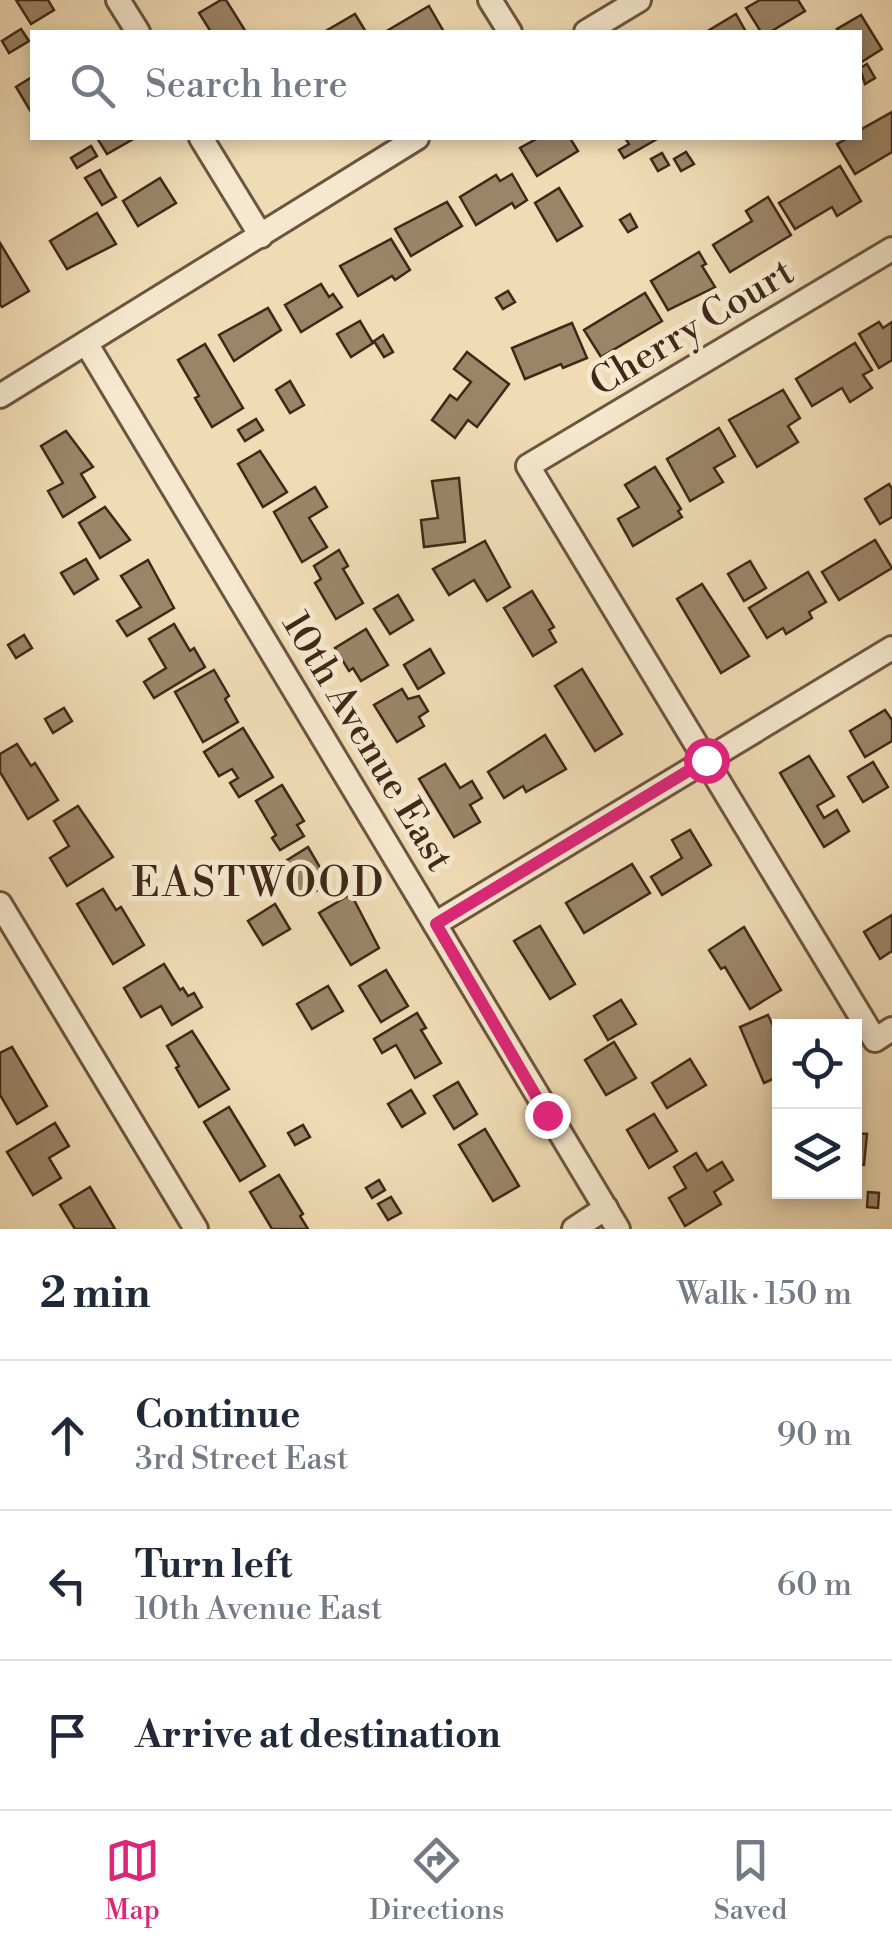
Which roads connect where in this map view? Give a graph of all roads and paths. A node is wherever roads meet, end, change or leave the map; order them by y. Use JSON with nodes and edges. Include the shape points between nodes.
{"nodes":[{"id":1,"x":118,"y":0,"type":"edge"},
{"id":2,"x":490,"y":0,"type":"edge"},
{"id":3,"x":640,"y":0,"type":"edge"},
{"id":4,"x":137,"y":30,"type":"edge"},
{"id":5,"x":509,"y":30,"type":"edge"},
{"id":6,"x":589,"y":30,"type":"edge"},
{"id":7,"x":202,"y":140,"type":"edge"},
{"id":8,"x":415,"y":140,"type":"edge"},
{"id":9,"x":260,"y":236,"type":"junction"},
{"id":10,"x":892,"y":250,"type":"edge"},
{"id":11,"x":86,"y":344,"type":"junction"},
{"id":12,"x":0,"y":396,"type":"edge"},
{"id":13,"x":892,"y":648,"type":"edge"},
{"id":14,"x":706,"y":760,"type":"junction"},
{"id":15,"x":0,"y":904,"type":"edge"},
{"id":16,"x":436,"y":924,"type":"junction"},
{"id":17,"x":883,"y":1034,"type":"edge"},
{"id":18,"x":612,"y":1219,"type":"edge"},
{"id":19,"x":196,"y":1229,"type":"edge"},
{"id":20,"x":574,"y":1229,"type":"edge"}],
"edges":[{"from":1,"to":4,"type":"street"},
{"from":2,"to":5,"type":"street"},
{"from":3,"to":6,"type":"street"},
{"from":7,"to":9,"type":"street"},
{"from":8,"to":9,"type":"street"},
{"from":9,"to":11,"type":"street"},
{"from":10,"to":14,"type":"street","name":"Cherry Court","via":[[528,466]]},
{"from":11,"to":12,"type":"street"},
{"from":11,"to":16,"type":"street","name":"10th Avenue East"},
{"from":13,"to":14,"type":"street"},
{"from":14,"to":16,"type":"street"},
{"from":14,"to":17,"type":"street"},
{"from":15,"to":19,"type":"street"},
{"from":16,"to":18,"type":"street","name":"10th Avenue East"},
{"from":18,"to":20,"type":"street"}]}
